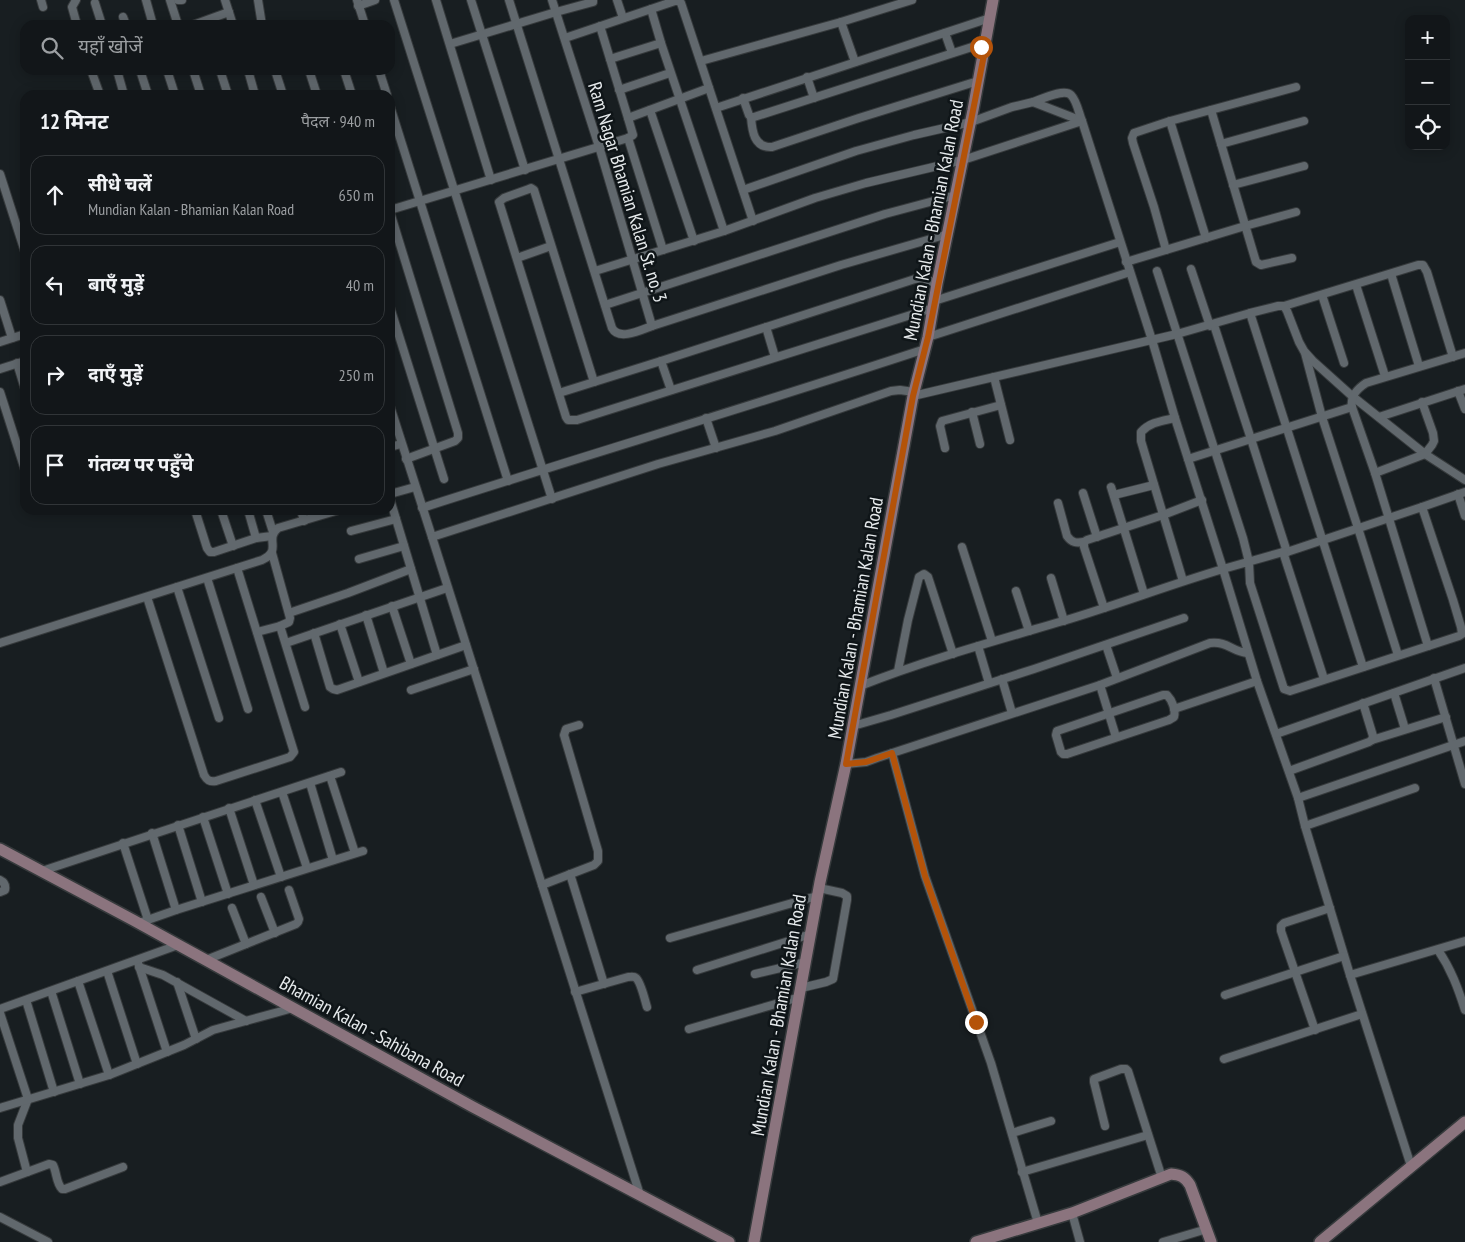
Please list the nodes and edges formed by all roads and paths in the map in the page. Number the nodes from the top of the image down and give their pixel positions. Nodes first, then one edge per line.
1 (76, 0) edge
2 (146, 0) edge
3 (170, 0) edge
4 (225, 0) edge
5 (258, 0) edge
6 (375, 0) edge
7 (394, 0) edge
8 (436, 0) edge
9 (471, 0) edge
10 (509, 0) edge
11 (552, 0) edge
12 (593, 0) edge
13 (617, 0) edge
14 (912, 0) edge
15 (993, 0) edge
16 (95, 3) dead end
17 (358, 3) edge
18 (651, 9) junction
19 (229, 12) junction
20 (556, 12) junction
21 (623, 18) junction
22 (990, 18) junction
23 (76, 20) edge
24 (100, 20) edge
25 (152, 20) edge
26 (176, 20) edge
27 (211, 20) edge
28 (231, 20) edge
29 (261, 20) edge
30 (363, 20) edge
31 (842, 22) junction
32 (517, 24) junction
33 (600, 26) junction
34 (945, 33) junction
35 (482, 34) junction
36 (565, 38) junction
37 (450, 44) junction
38 (660, 44) junction
39 (985, 50) junction
40 (952, 53) junction
41 (610, 59) junction
42 (701, 61) junction
43 (855, 62) junction
44 (670, 73) junction
45 (94, 75) edge
46 (118, 75) edge
47 (142, 75) edge
48 (169, 75) edge
49 (195, 75) edge
50 (222, 75) edge
51 (250, 75) edge
52 (277, 75) edge
53 (311, 75) edge
54 (346, 75) edge
55 (381, 75) edge
56 (807, 77) junction
57 (978, 82) junction
58 (1296, 87) dead end
59 (710, 88) junction
60 (98, 90) edge
61 (122, 90) edge
62 (146, 90) edge
63 (173, 90) edge
64 (199, 90) edge
65 (226, 90) edge
66 (254, 90) edge
67 (281, 90) edge
68 (315, 90) edge
69 (350, 90) edge
70 (385, 90) edge
71 (619, 90) junction
72 (743, 98) junction
73 (814, 98) junction
74 (680, 99) junction
75 (1033, 102) junction
76 (716, 108) junction
77 (650, 110) junction
78 (1211, 110) junction
79 (751, 117) junction
80 (628, 118) junction
81 (1170, 121) junction
82 (1304, 121) dead end
83 (395, 122) edge
84 (971, 122) junction
85 (1082, 122) junction
86 (628, 138) junction
87 (1221, 144) junction
88 (599, 147) junction
89 (560, 159) junction
90 (963, 160) junction
91 (1304, 166) dead end
92 (525, 170) junction
93 (0, 174) edge
94 (491, 180) junction
95 (1233, 185) junction
96 (455, 190) junction
97 (743, 190) junction
98 (956, 194) junction
99 (420, 200) junction
100 (395, 209) edge
101 (1296, 212) dead end
102 (753, 221) junction
103 (1245, 226) junction
104 (395, 227) edge
105 (724, 231) junction
106 (948, 234) junction
107 (20, 236) edge
108 (1206, 238) junction
109 (694, 241) junction
110 (1120, 242) junction
111 (551, 246) junction
112 (662, 250) junction
113 (1166, 250) junction
114 (517, 258) junction
115 (1292, 258) dead end
116 (632, 260) junction
117 (1126, 262) junction
118 (1191, 269) dead end
119 (595, 271) junction
120 (1157, 271) dead end
121 (1130, 272) junction
122 (1391, 274) junction
123 (937, 284) junction
124 (1356, 285) junction
125 (642, 292) junction
126 (1322, 295) junction
127 (0, 300) edge
128 (934, 304) junction
129 (605, 305) junction
130 (1284, 306) junction
131 (1250, 313) junction
132 (395, 322) edge
133 (1212, 325) junction
134 (652, 326) junction
135 (766, 327) junction
136 (1177, 334) junction
137 (20, 336) edge
138 (928, 337) junction
139 (12, 338) junction
140 (1152, 340) junction
141 (0, 342) edge
142 (925, 349) junction
143 (1304, 351) junction
144 (1465, 353) edge
145 (1453, 356) junction
146 (775, 357) junction
147 (661, 361) junction
148 (20, 362) edge
149 (1344, 363) dead end
150 (1419, 366) junction
151 (0, 369) edge
152 (1385, 376) junction
153 (994, 377) junction
154 (594, 382) junction
155 (671, 390) junction
156 (1462, 390) edge
157 (0, 392) edge
158 (559, 393) junction
159 (914, 394) junction
160 (1352, 396) junction
161 (1422, 402) junction
162 (1001, 405) junction
163 (1352, 407) junction
164 (1465, 409) edge
165 (972, 412) junction
166 (1379, 416) junction
167 (1322, 417) junction
168 (706, 418) junction
169 (1175, 418) junction
170 (395, 426) edge
171 (1287, 428) junction
172 (1252, 439) junction
173 (1010, 440) dead end
174 (401, 444) junction
175 (980, 444) dead end
176 (395, 446) edge
177 (434, 448) junction
178 (716, 448) junction
179 (945, 448) dead end
180 (1215, 450) junction
181 (20, 454) edge
182 (1425, 454) junction
183 (406, 459) junction
184 (1188, 459) junction
185 (543, 469) junction
186 (1375, 473) junction
187 (444, 479) dead end
188 (1465, 480) edge
189 (508, 481) junction
190 (1154, 486) junction
191 (415, 487) junction
192 (1111, 487) dead end
193 (395, 493) edge
194 (1082, 493) dead end
195 (1462, 493) edge
196 (1114, 495) junction
197 (552, 499) junction
198 (1202, 500) junction
199 (1058, 503) dead end
200 (1422, 507) junction
201 (422, 508) junction
202 (197, 515) edge
203 (223, 515) edge
204 (249, 515) edge
205 (267, 515) edge
206 (302, 515) edge
207 (322, 515) edge
208 (395, 515) edge
209 (1162, 515) junction
210 (1465, 516) edge
211 (1389, 518) junction
212 (396, 519) junction
213 (304, 521) junction
214 (1124, 528) junction
215 (1358, 528) junction
216 (351, 531) dead end
217 (273, 534) junction
218 (1096, 537) junction
219 (256, 538) junction
220 (432, 538) junction
221 (1323, 540) junction
222 (1084, 542) junction
223 (233, 546) junction
224 (404, 546) junction
225 (962, 547) dead end
226 (1285, 552) junction
227 (272, 553) junction
228 (359, 559) dead end
229 (1249, 562) junction
230 (237, 568) junction
231 (412, 569) junction
232 (1223, 569) junction
233 (207, 578) junction
234 (1050, 578) dead end
235 (1183, 581) junction
236 (177, 587) junction
237 (447, 588) junction
238 (1016, 591) dead end
239 (1144, 594) junction
240 (147, 597) junction
241 (419, 597) junction
242 (392, 606) junction
243 (1104, 608) junction
244 (289, 613) junction
245 (366, 615) junction
246 (1184, 618) dead end
247 (1064, 621) junction
248 (340, 624) junction
249 (280, 626) junction
250 (1029, 630) junction
251 (257, 632) junction
252 (314, 633) junction
253 (992, 641) junction
254 (0, 643) edge
255 (286, 643) junction
256 (466, 645) junction
257 (1106, 645) junction
258 (978, 646) junction
259 (1428, 646) junction
260 (1248, 653) junction
261 (953, 654) junction
262 (437, 655) junction
263 (1398, 655) junction
264 (411, 664) junction
265 (1363, 667) junction
266 (1465, 668) edge
267 (474, 669) junction
268 (898, 671) junction
269 (384, 673) junction
270 (1117, 678) junction
271 (1434, 678) junction
272 (1002, 679) junction
273 (1324, 679) junction
274 (1257, 681) junction
275 (359, 682) junction
276 (989, 683) junction
277 (1100, 685) junction
278 (860, 686) junction
279 (411, 690) dead end
280 (1394, 693) junction
281 (1363, 704) junction
282 (305, 707) dead end
283 (248, 709) dead end
284 (1174, 709) junction
285 (1012, 713) junction
286 (1108, 713) junction
287 (1446, 717) junction
288 (219, 718) dead end
289 (579, 725) dead end
290 (853, 726) junction
291 (1405, 729) junction
292 (1276, 734) junction
293 (1116, 737) junction
294 (1372, 740) junction
295 (1465, 741) edge
296 (1453, 744) junction
297 (892, 753) junction
298 (846, 764) junction
299 (1289, 771) junction
300 (341, 772) dead end
301 (330, 776) junction
302 (310, 783) junction
303 (1465, 784) edge
304 (1415, 788) dead end
305 (282, 792) junction
306 (1298, 798) junction
307 (255, 800) junction
308 (229, 808) junction
309 (203, 817) junction
310 (178, 825) junction
311 (1305, 826) junction
312 (152, 834) junction
313 (123, 843) junction
314 (0, 849) edge
315 (334, 860) junction
316 (307, 868) junction
317 (42, 870) junction
318 (570, 874) junction
319 (281, 876) junction
320 (0, 880) edge
321 (542, 884) junction
322 (254, 885) junction
323 (289, 890) dead end
324 (0, 892) edge
325 (818, 892) junction
326 (228, 894) junction
327 (261, 897) dead end
328 (202, 902) junction
329 (232, 908) dead end
330 (1330, 908) junction
331 (176, 910) junction
332 (144, 922) junction
333 (275, 933) junction
334 (811, 934) junction
335 (670, 938) dead end
336 (1465, 941) edge
337 (246, 944) junction
338 (178, 945) junction
339 (1438, 950) junction
340 (1344, 956) junction
341 (206, 960) junction
342 (806, 962) junction
343 (138, 964) junction
344 (697, 970) dead end
345 (107, 971) junction
346 (1294, 973) junction
347 (755, 974) dead end
348 (1350, 975) junction
349 (78, 981) junction
350 (177, 982) junction
351 (604, 984) junction
352 (51, 991) junction
353 (575, 992) junction
354 (801, 992) junction
355 (1225, 996) dead end
356 (26, 1000) junction
357 (647, 1007) dead end
358 (293, 1008) junction
359 (0, 1009) edge
360 (1465, 1010) edge
361 (0, 1013) edge
362 (1362, 1014) junction
363 (246, 1021) junction
364 (689, 1029) dead end
365 (1315, 1030) junction
366 (196, 1039) junction
367 (167, 1052) junction
368 (1224, 1058) dead end
369 (137, 1064) junction
370 (109, 1074) junction
371 (80, 1084) junction
372 (54, 1092) junction
373 (28, 1100) junction
374 (0, 1107) edge
375 (1051, 1121) dead end
376 (1465, 1122) edge
377 (1105, 1126) dead end
378 (1012, 1133) junction
379 (1148, 1135) junction
380 (1411, 1166) junction
381 (123, 1167) dead end
382 (27, 1172) junction
383 (1022, 1172) junction
384 (1162, 1178) junction
385 (0, 1182) edge
386 (640, 1196) junction
387 (1072, 1213) junction
388 (0, 1217) edge
389 (1038, 1223) junction
390 (1207, 1229) junction
391 (1002, 1238) edge
392 (48, 1242) edge
393 (728, 1242) edge
394 (754, 1242) edge
395 (976, 1242) edge
396 (1080, 1242) edge
397 (1163, 1242) edge
398 (1212, 1242) edge
399 (1320, 1242) edge

1 - 23 street
2 - 25 street
3 - 26 street
4 - 19 street
5 - 29 street
6 - 17 street
7 - 96 street
8 - 37 street
9 - 35 street
10 - 32 street
11 - 20 street, Ram Nagar Bhamian Kalan St. no. 3
12 - 20 street
13 - 21 street
14 - 31 street
15 - 22 street, Mundian Kalan - Bhamian Kalan Road
16 - 24 street
17 - 30 street
18 - 21 street
18 - 38 street
18 - 42 street
19 - 27 street
19 - 28 street
20 - 32 street
20 - 36 street, Ram Nagar Bhamian Kalan St. no. 3
21 - 33 street
22 - 34 street
22 - 39 street, Mundian Kalan - Bhamian Kalan Road
31 - 42 street
31 - 43 street
32 - 35 street
32 - 89 street
33 - 36 street
33 - 41 street
34 - 40 street
34 - 43 street
35 - 37 street
35 - 92 street
36 - 88 street, Ram Nagar Bhamian Kalan St. no. 3
37 - 94 street
38 - 41 street
38 - 44 street
39 - 40 street
39 - 57 street, Mundian Kalan - Bhamian Kalan Road
40 - 73 street
41 - 71 street
42 - 59 street
43 - 56 street
44 - 71 street
44 - 74 street
45 - 60 street
46 - 61 street
47 - 62 street
48 - 63 street
49 - 64 street
50 - 65 street
51 - 66 street
52 - 67 street
53 - 68 street
54 - 69 street
55 - 70 street
56 - 72 street
56 - 73 street
57 - 79 street
57 - 84 street, Mundian Kalan - Bhamian Kalan Road
58 - 78 street
59 - 74 street
59 - 76 street
71 - 80 street
72 - 76 street
72 - 79 street
73 - 79 street
74 - 77 street
74 - 105 street
75 - 84 street
75 - 85 street
75 - 85 street
76 - 97 street
77 - 80 street
77 - 109 street
78 - 81 street
78 - 87 street
80 - 86 street
81 - 108 street
81 - 113 street
82 - 87 street
83 - 99 street
84 - 90 street, Mundian Kalan - Bhamian Kalan Road
84 - 97 street
85 - 90 street
85 - 110 street
86 - 88 street
86 - 112 street
87 - 95 street
88 - 89 street
88 - 116 street, Ram Nagar Bhamian Kalan St. no. 3
89 - 92 street
89 - 119 street
90 - 98 street, Mundian Kalan - Bhamian Kalan Road
90 - 102 street
91 - 95 street
92 - 94 street
93 - 107 street
94 - 96 street
95 - 103 street
96 - 99 street
96 - 185 street
97 - 102 street
98 - 106 street, Mundian Kalan - Bhamian Kalan Road
98 - 125 street
99 - 100 street
99 - 189 street
101 - 103 street
102 - 105 street
103 - 108 street
103 - 115 street
104 - 177 street
105 - 109 street
106 - 123 street, Mundian Kalan - Bhamian Kalan Road
106 - 134 street, Ram Nagar Bhamian Kalan St. no. 3
108 - 113 street
109 - 112 street
110 - 117 street
110 - 128 street
111 - 114 street
111 - 114 street
111 - 154 street
112 - 116 street
113 - 117 street
114 - 158 street
116 - 119 street
116 - 125 street, Ram Nagar Bhamian Kalan St. no. 3
117 - 121 street
118 - 133 street
119 - 129 street
120 - 136 street
121 - 138 street
121 - 140 street
122 - 124 street
122 - 145 street
122 - 150 street
123 - 128 street, Mundian Kalan - Bhamian Kalan Road
123 - 135 street
124 - 126 street
124 - 152 street
125 - 129 street
125 - 134 street, Ram Nagar Bhamian Kalan St. no. 3
126 - 130 street
126 - 149 street
127 - 139 street
128 - 138 street, Mundian Kalan - Bhamian Kalan Road
128 - 146 street
129 - 134 street
130 - 131 street
130 - 143 street
131 - 133 street
131 - 171 street
132 - 177 street
133 - 136 street
133 - 172 street
135 - 146 street
135 - 147 street
136 - 140 street
136 - 180 street
137 - 139 street
138 - 142 street, Mundian Kalan - Bhamian Kalan Road
139 - 141 street
140 - 153 street
140 - 169 street
142 - 159 street, Mundian Kalan - Bhamian Kalan Road
142 - 168 street
143 - 160 street
143 - 167 street
144 - 145 street
145 - 150 street
146 - 155 street
147 - 154 street
147 - 155 street
148 - 151 street
150 - 152 street
152 - 160 street
153 - 159 street
153 - 162 street
154 - 158 street
155 - 158 street
156 - 161 street
156 - 164 street
157 - 181 street
159 - 178 street
159 - 278 street, Mundian Kalan - Bhamian Kalan Road
160 - 163 street
160 - 166 street
161 - 166 street
161 - 182 street
162 - 165 street
162 - 173 street
163 - 167 street
163 - 186 street
165 - 175 street
165 - 179 street
166 - 182 street
167 - 171 street
167 - 215 street
168 - 178 street
168 - 185 street
169 - 184 street
169 - 190 street
170 - 174 street
171 - 172 street
171 - 221 street
172 - 180 street
172 - 226 street
174 - 176 street
174 - 183 street
177 - 183 street
177 - 187 street
178 - 197 street
180 - 184 street
180 - 229 street
182 - 186 street
182 - 188 street
183 - 191 street
184 - 198 street
185 - 189 street
185 - 197 street
186 - 211 street
189 - 201 street
190 - 196 street
190 - 209 street
191 - 193 street
191 - 201 street
192 - 196 street
194 - 218 street
195 - 200 street
195 - 210 street
196 - 214 street
197 - 220 street
198 - 209 street
198 - 232 street
199 - 222 street
200 - 211 street
200 - 259 street
201 - 220 street
202 - 223 street
203 - 223 street
204 - 219 street
205 - 217 street
206 - 213 street
207 - 213 street
208 - 212 street
209 - 214 street
209 - 235 street
211 - 215 street
211 - 259 street
212 - 216 street
212 - 224 street
213 - 217 street
214 - 218 street
214 - 239 street
215 - 221 street
215 - 263 street
217 - 219 street
217 - 227 street
218 - 222 street
219 - 223 street
220 - 237 street
221 - 226 street
221 - 265 street
222 - 243 street
224 - 228 street
224 - 231 street
225 - 253 street
226 - 229 street
226 - 273 street
227 - 230 street
227 - 244 street
229 - 232 street
229 - 273 street
230 - 233 street
230 - 251 street
231 - 241 street
231 - 244 street
232 - 235 street
232 - 260 street
233 - 236 street
233 - 283 street
234 - 247 street
235 - 239 street
236 - 240 street
236 - 288 street
237 - 241 street
237 - 256 street
238 - 250 street
239 - 243 street
240 - 251 street
240 - 254 street
241 - 242 street
241 - 262 street
242 - 245 street
242 - 264 street
243 - 247 street
244 - 249 street
245 - 248 street
245 - 269 street
246 - 257 street
247 - 250 street
248 - 252 street
248 - 275 street
249 - 251 street
249 - 255 street
250 - 253 street
252 - 255 street
252 - 275 street
253 - 258 street
255 - 282 street
256 - 262 street
256 - 267 street
257 - 270 street
257 - 272 street
258 - 261 street
258 - 276 street
259 - 263 street
260 - 270 street
260 - 274 street
261 - 268 street
261 - 268 street
262 - 264 street
263 - 265 street
264 - 269 street
265 - 273 street
266 - 271 street
267 - 279 street
267 - 321 street
268 - 278 street
269 - 275 street
270 - 277 street
271 - 280 street
271 - 287 street
272 - 276 street
272 - 285 street
274 - 284 street
274 - 292 street
276 - 290 street
277 - 285 street
277 - 286 street
278 - 290 street, Mundian Kalan - Bhamian Kalan Road
280 - 281 street
280 - 291 street
281 - 292 street
281 - 294 street
284 - 286 street
284 - 293 street
285 - 297 street
286 - 293 street
286 - 293 street
287 - 291 street
287 - 296 street
289 - 318 street
290 - 298 street, Mundian Kalan - Bhamian Kalan Road
291 - 294 street
292 - 299 street
294 - 299 street
295 - 296 street
296 - 303 street
296 - 306 street
297 - 298 street
297 - 378 street
298 - 325 street, Mundian Kalan - Bhamian Kalan Road
299 - 306 street
300 - 301 street
301 - 302 street
301 - 315 street
302 - 305 street
302 - 315 street
304 - 311 street
305 - 307 street
305 - 316 street
306 - 311 street
307 - 308 street
307 - 319 street
308 - 309 street
308 - 322 street
309 - 310 street
309 - 326 street
310 - 312 street
310 - 328 street
311 - 330 street
312 - 313 street
312 - 331 street
313 - 317 street
313 - 332 street
314 - 317 street, Bhamian Kalan - Sahibana Road
315 - 316 street
316 - 319 street
317 - 332 street, Bhamian Kalan - Sahibana Road
318 - 321 street
318 - 351 street
319 - 322 street
320 - 324 street
321 - 353 street
322 - 326 street
323 - 333 street
325 - 334 street, Mundian Kalan - Bhamian Kalan Road
325 - 335 street
325 - 354 street
326 - 328 street
327 - 333 street
328 - 331 street
329 - 337 street
330 - 340 street
330 - 346 street
331 - 332 street
332 - 338 street, Bhamian Kalan - Sahibana Road
333 - 337 street
334 - 342 street, Mundian Kalan - Bhamian Kalan Road
334 - 344 street
336 - 339 street
337 - 341 street
338 - 341 street, Bhamian Kalan - Sahibana Road
338 - 343 street
339 - 348 street
339 - 360 street
340 - 346 street
340 - 348 street
341 - 358 street, Bhamian Kalan - Sahibana Road
342 - 347 street
342 - 354 street, Mundian Kalan - Bhamian Kalan Road
343 - 345 street
343 - 350 street
343 - 367 street
345 - 349 street
345 - 369 street
346 - 355 street
346 - 365 street
348 - 362 street
349 - 352 street
349 - 370 street
350 - 363 street
350 - 366 street
351 - 353 street
351 - 357 street
352 - 356 street
352 - 371 street
353 - 386 street
354 - 364 street
354 - 394 street, Mundian Kalan - Bhamian Kalan Road
356 - 359 street
356 - 372 street
358 - 363 street
358 - 386 street, Bhamian Kalan - Sahibana Road
361 - 373 street
362 - 365 street
362 - 380 street
363 - 366 street
365 - 368 street
366 - 367 street
367 - 369 street
369 - 370 street
370 - 371 street
371 - 372 street
372 - 373 street
373 - 374 street
373 - 382 street
375 - 378 street
376 - 380 street
377 - 379 street
378 - 383 street
379 - 383 street
379 - 384 street
380 - 399 street
381 - 382 street
382 - 385 street
383 - 389 street
384 - 387 street
384 - 390 street
386 - 393 street, Bhamian Kalan - Sahibana Road
387 - 389 street
387 - 396 street
388 - 392 street
389 - 391 street
390 - 397 street
390 - 398 street
391 - 395 street

